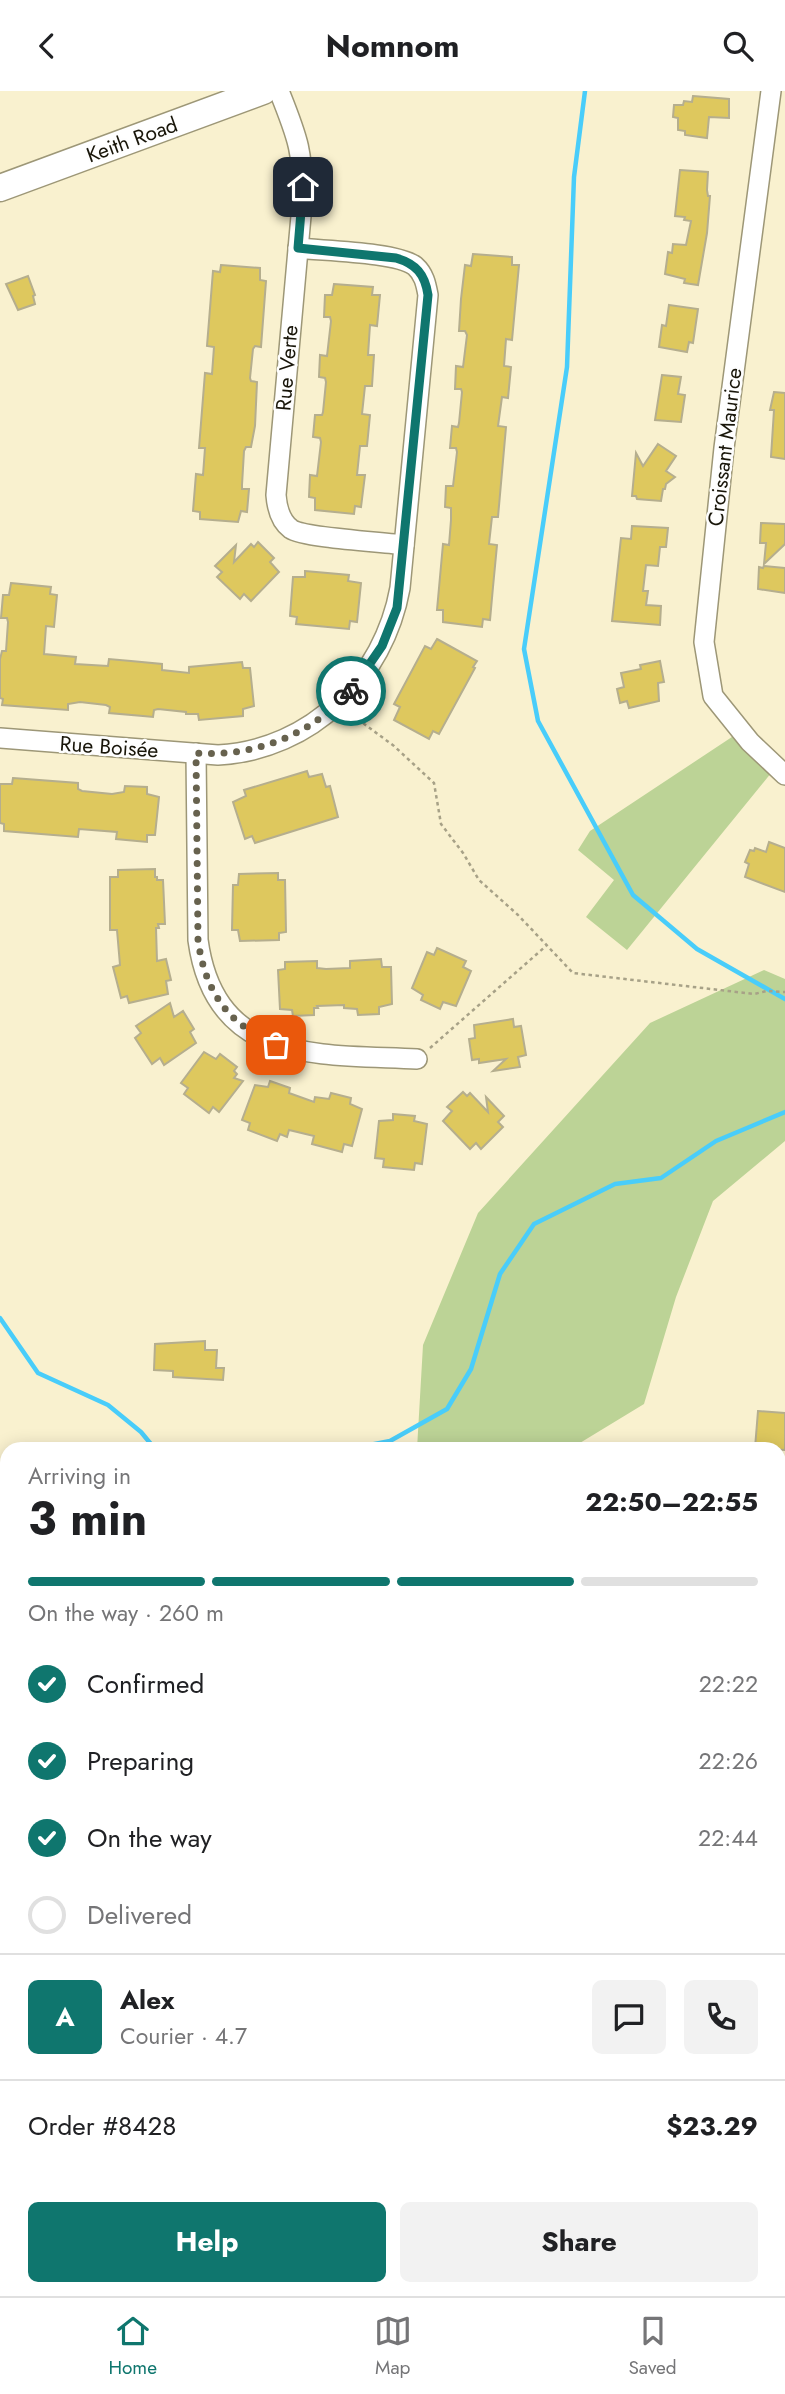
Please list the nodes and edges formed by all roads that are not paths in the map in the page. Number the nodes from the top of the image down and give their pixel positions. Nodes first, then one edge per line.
1 (264, 91) edge
2 (279, 91) edge
3 (771, 91) edge
4 (0, 188) edge
5 (298, 248) junction
6 (404, 545) junction
7 (0, 738) edge
8 (196, 753) junction
9 (785, 775) edge
10 (417, 1059) road end

1 - 4 street, Keith Road
2 - 5 street, Rue Verte
3 - 9 street, Croissant Maurice
5 - 6 street, Rue Verte
5 - 6 street, Rue Boisée
6 - 8 street, Rue Boisée
7 - 8 street, Rue Boisée
8 - 10 street

